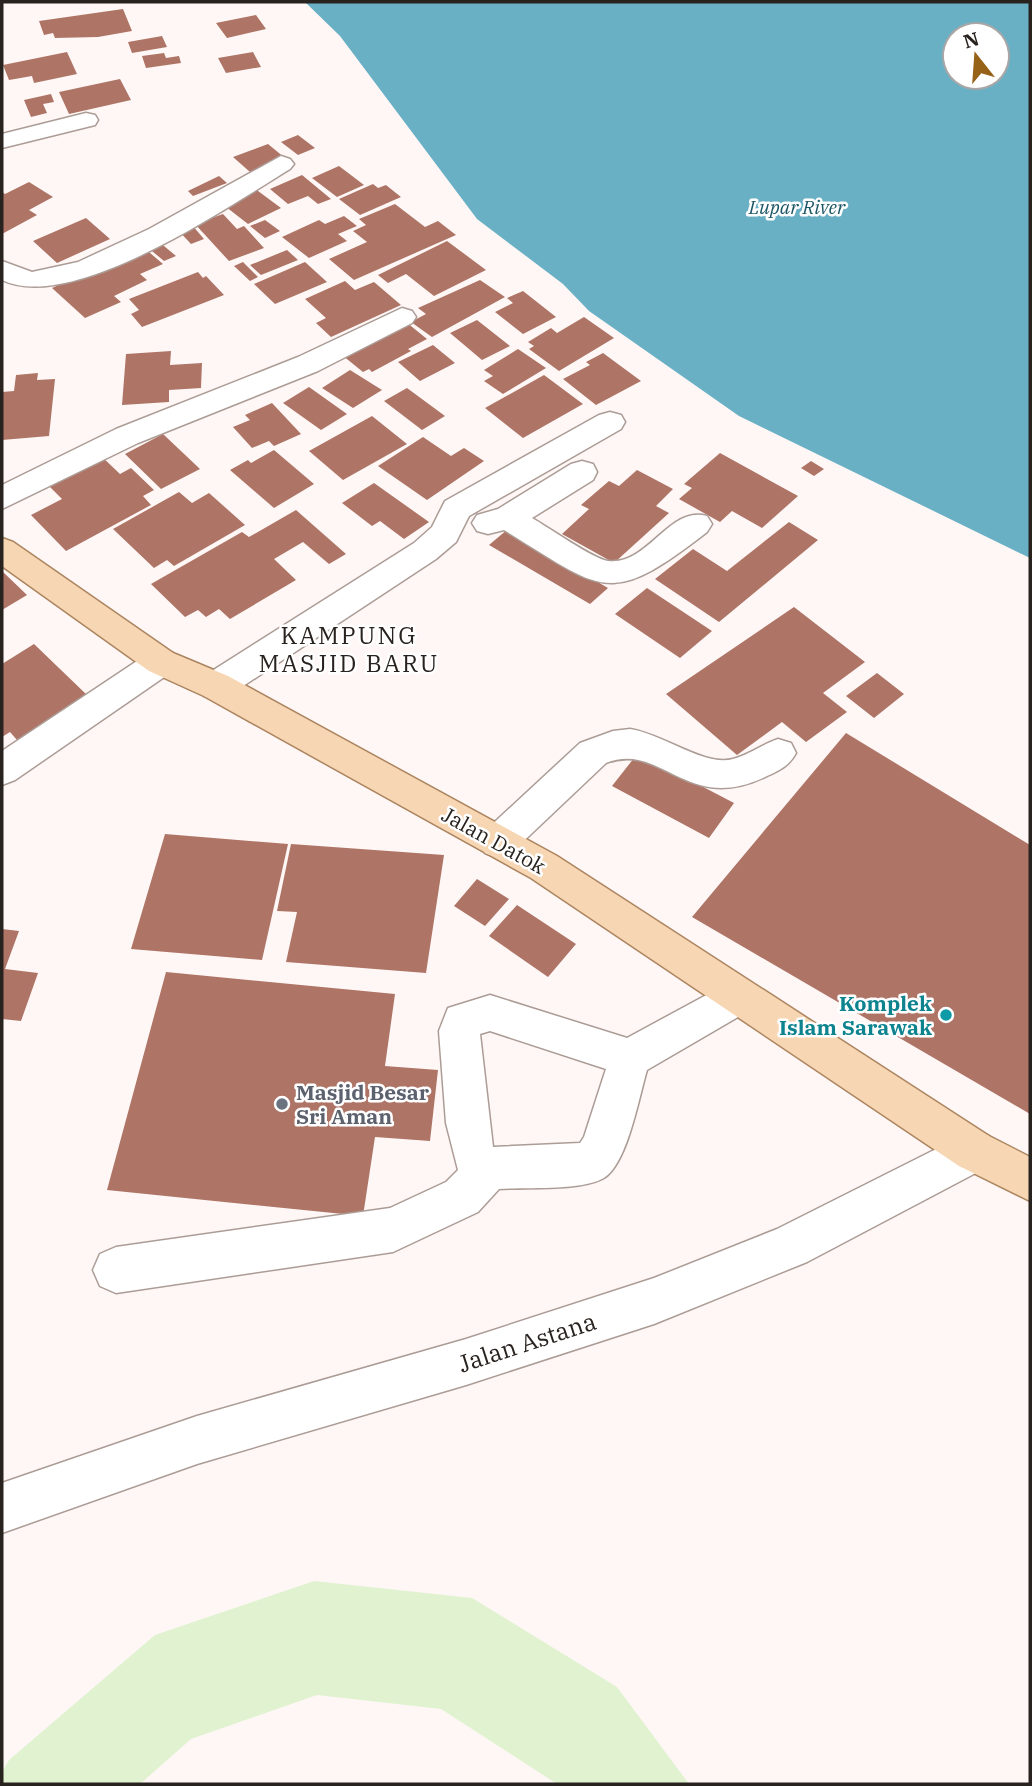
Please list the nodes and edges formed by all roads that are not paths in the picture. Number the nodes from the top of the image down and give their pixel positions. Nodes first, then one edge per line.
1 (86, 120) dead end
2 (2, 141) edge
3 (281, 164) dead end
4 (2, 269) edge
5 (402, 317) dead end
6 (610, 422) dead end
7 (582, 472) dead end
8 (2, 498) edge
9 (508, 518) junction
10 (696, 524) dead end
11 (445, 534) junction
12 (2, 550) edge
13 (161, 662) junction
14 (216, 686) junction
15 (778, 753) dead end
16 (2, 770) edge
17 (498, 842) junction
18 (736, 996) junction
19 (630, 1058) junction
20 (974, 1151) junction
21 (489, 1168) junction
22 (1030, 1180) edge
23 (116, 1270) dead end
24 (2, 1508) edge

1 - 2 street
3 - 4 street
5 - 8 street
6 - 11 street
7 - 9 street
9 - 10 street
9 - 11 street
11 - 14 street
12 - 13 main road, Jalan Datok
13 - 14 main road, Jalan Datok
13 - 16 street
14 - 17 main road, Jalan Datok
15 - 17 street
17 - 18 main road, Jalan Datok
18 - 19 street
18 - 20 main road, Jalan Datok
19 - 21 street
19 - 21 street
20 - 22 main road
20 - 24 street, Jalan Astana
21 - 23 street

